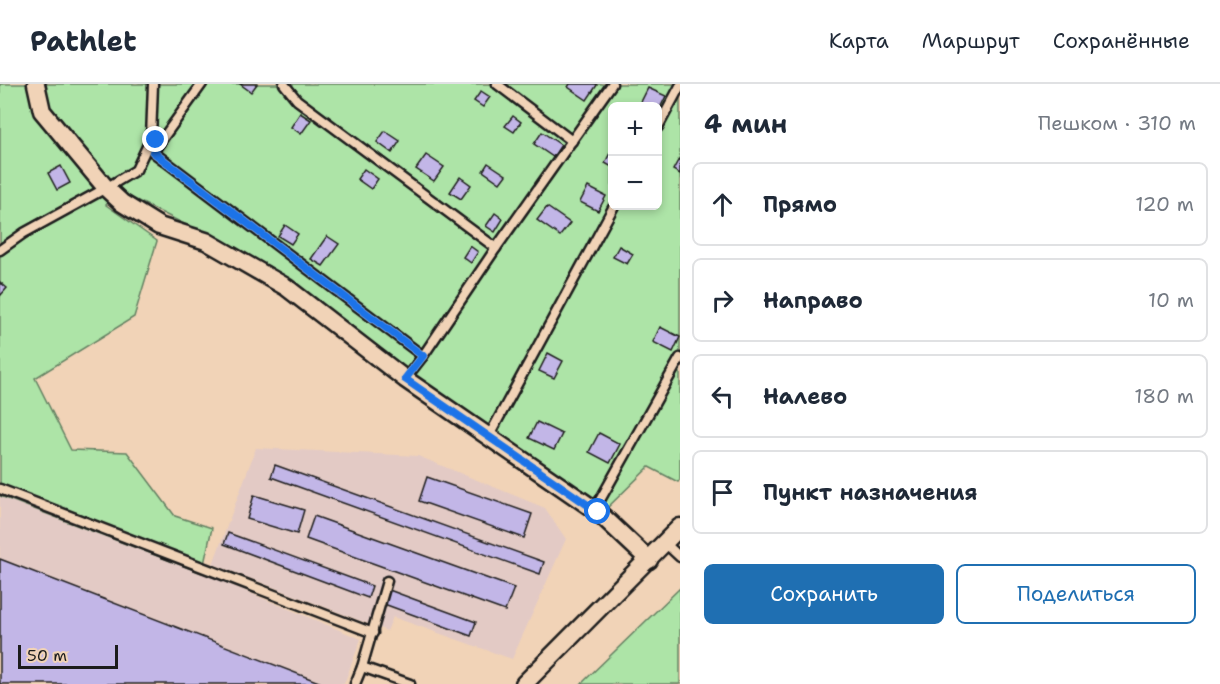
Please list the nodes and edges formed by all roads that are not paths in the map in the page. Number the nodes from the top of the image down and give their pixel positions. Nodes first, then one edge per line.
1 (36, 84) edge
2 (153, 84) edge
3 (202, 84) edge
4 (284, 84) edge
5 (497, 84) edge
6 (612, 84) edge
7 (680, 86) edge
8 (662, 117) edge
9 (151, 138) junction
10 (572, 141) junction
11 (160, 143) junction
12 (106, 188) junction
13 (612, 210) edge
14 (496, 248) junction
15 (0, 250) edge
16 (423, 356) junction
17 (680, 358) edge
18 (405, 379) junction
19 (489, 436) junction
20 (0, 489) edge
21 (595, 510) junction
22 (680, 528) edge
23 (665, 543) junction
24 (680, 557) edge
25 (649, 560) junction
26 (387, 581) dead end
27 (373, 633) junction
28 (362, 667) junction
29 (355, 684) edge
30 (410, 684) edge
31 (524, 684) edge

1 - 12 street
2 - 9 lane
3 - 11 lane
4 - 14 lane
5 - 10 lane
6 - 10 lane
7 - 8 lane
9 - 11 lane
9 - 12 lane
10 - 14 lane
11 - 16 lane
12 - 15 lane
12 - 18 street
13 - 19 lane
14 - 16 lane
16 - 18 lane
17 - 21 lane
18 - 19 street
19 - 21 street
20 - 27 lane
21 - 25 street
22 - 23 street
23 - 24 lane
23 - 25 street
25 - 31 street
26 - 27 lane
27 - 28 lane
28 - 29 lane
28 - 30 lane

